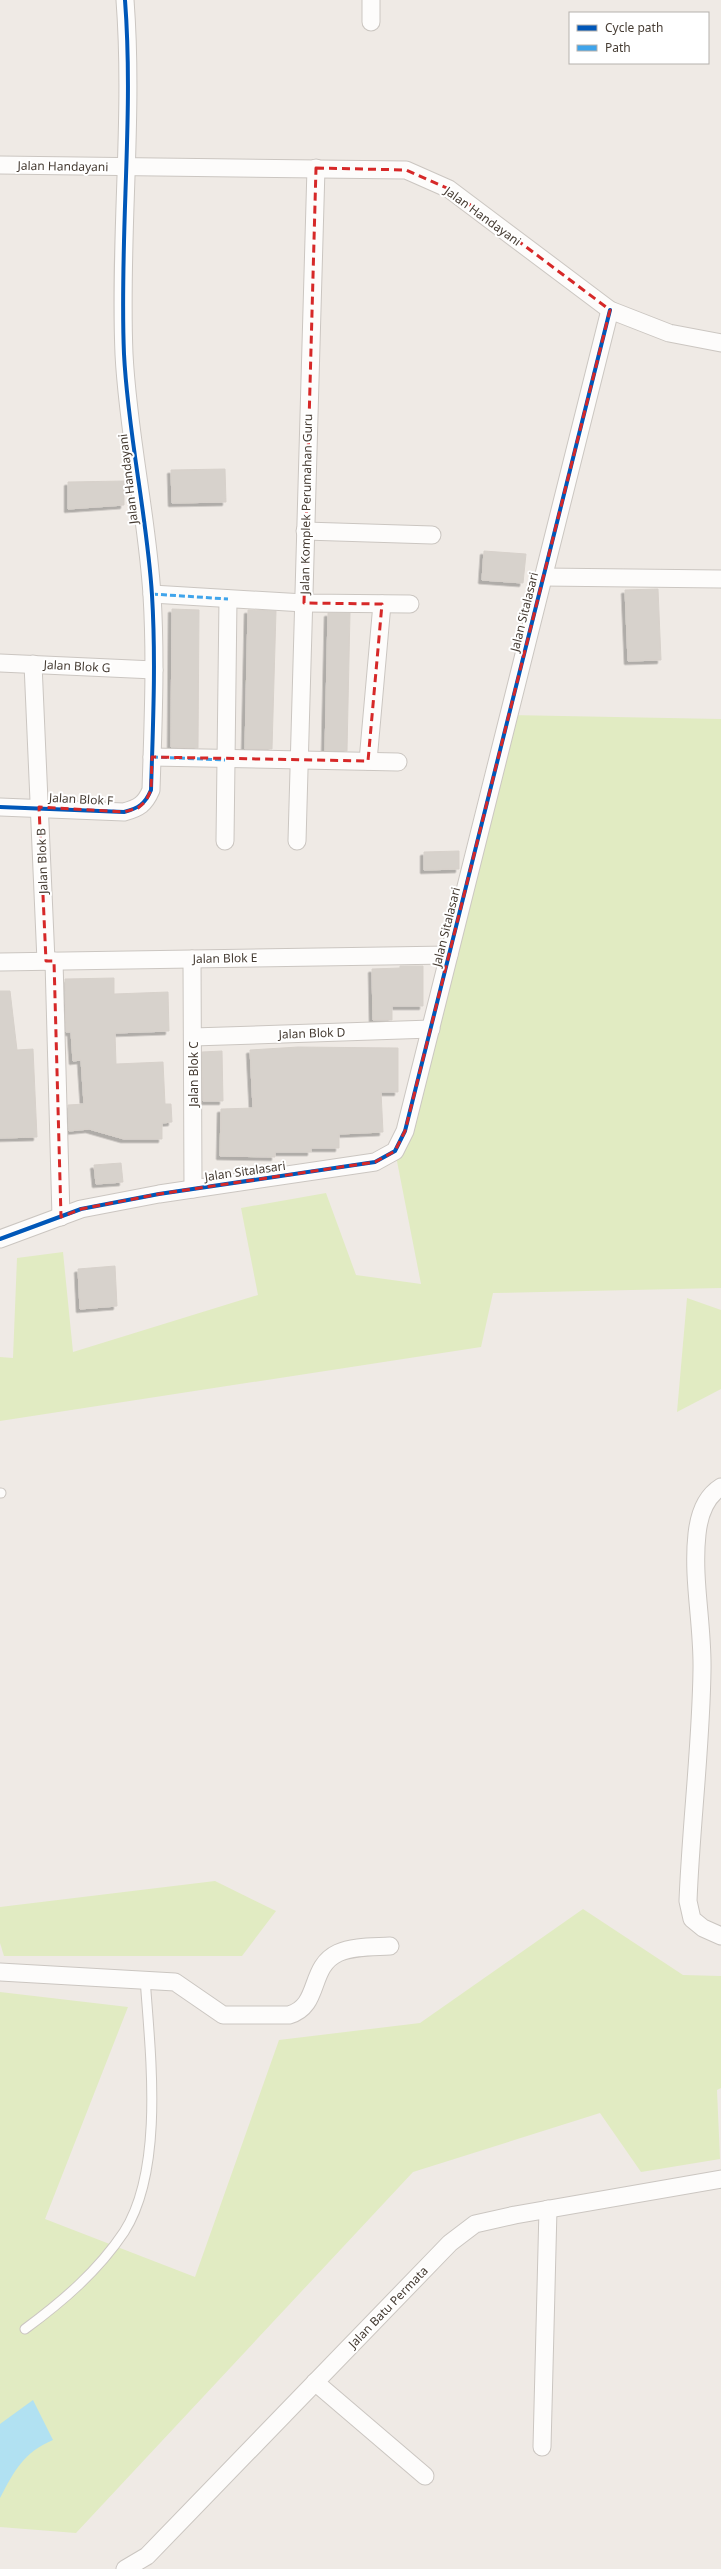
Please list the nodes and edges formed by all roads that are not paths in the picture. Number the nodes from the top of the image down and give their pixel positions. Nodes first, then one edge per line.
1 (125, 0) edge
2 (371, 0) edge
3 (371, 22) dead end
4 (0, 165) edge
5 (126, 166) junction
6 (316, 168) junction
7 (610, 310) junction
8 (721, 343) edge
9 (305, 531) junction
10 (432, 535) dead end
11 (543, 577) junction
12 (721, 578) edge
13 (152, 594) junction
14 (228, 599) junction
15 (304, 603) junction
16 (382, 604) junction
17 (410, 604) dead end
18 (0, 663) edge
19 (34, 664) junction
20 (154, 670) junction
21 (152, 757) junction
22 (224, 760) junction
23 (298, 760) junction
24 (368, 761) junction
25 (398, 762) dead end
26 (151, 790) joint
27 (0, 807) edge
28 (39, 807) junction
29 (225, 841) dead end
30 (297, 841) dead end
31 (449, 955) junction
32 (192, 959) junction
33 (50, 961) junction
34 (0, 962) edge
35 (431, 1029) junction
36 (193, 1037) junction
37 (194, 1189) junction
38 (61, 1217) junction
39 (0, 1239) edge
40 (721, 1487) edge
41 (721, 1936) edge
42 (390, 1946) dead end
43 (0, 1972) edge
44 (145, 1978) junction
45 (721, 2179) edge
46 (548, 2209) junction
47 (25, 2329) dead end
48 (315, 2382) junction
49 (542, 2447) dead end
50 (425, 2476) dead end
51 (126, 2569) edge

1 - 5 street
2 - 3 street
4 - 5 street, Jalan Handayani
5 - 6 street, Jalan Handayani
5 - 13 street, Jalan Handayani
6 - 7 street, Jalan Handayani
6 - 9 street, Jalan Komplek Perumahan Guru
7 - 8 street, Jalan Handayani
7 - 11 street, Jalan Sitalasari
9 - 10 street
9 - 15 street, Jalan Komplek Perumahan Guru
11 - 12 street
11 - 31 street, Jalan Sitalasari
13 - 14 street
13 - 20 street, Jalan Handayani
14 - 15 street
14 - 22 street
15 - 16 street
15 - 23 street, Jalan Komplek Perumahan Guru
16 - 17 street
16 - 24 street
18 - 19 street, Jalan Blok G
19 - 20 street, Jalan Blok G
19 - 28 street, Jalan Blok B
20 - 21 street, Jalan Handayani
21 - 22 street
21 - 26 street, Jalan Handayani
22 - 23 street
22 - 29 street
23 - 24 street
23 - 30 street, Jalan Komplek Perumahan Guru
24 - 25 street
26 - 28 street, Jalan Blok F
27 - 28 street, Jalan Blok F
28 - 33 street, Jalan Blok B
31 - 32 street, Jalan Blok E
31 - 35 street, Jalan Sitalasari
32 - 33 street, Jalan Blok E
32 - 36 street, Jalan Blok C
33 - 34 street, Jalan Blok E
33 - 38 street, Jalan Blok B
35 - 36 street, Jalan Blok D
35 - 37 street, Jalan Sitalasari
36 - 37 street, Jalan Blok C
37 - 38 street, Jalan Sitalasari
38 - 39 street, Jalan Sitalasari
40 - 41 street
42 - 44 street
43 - 44 street
44 - 47 lane
45 - 46 street, Jalan Batu Permata
46 - 48 street, Jalan Batu Permata
46 - 49 street
48 - 50 street
48 - 51 street, Jalan Batu Permata

